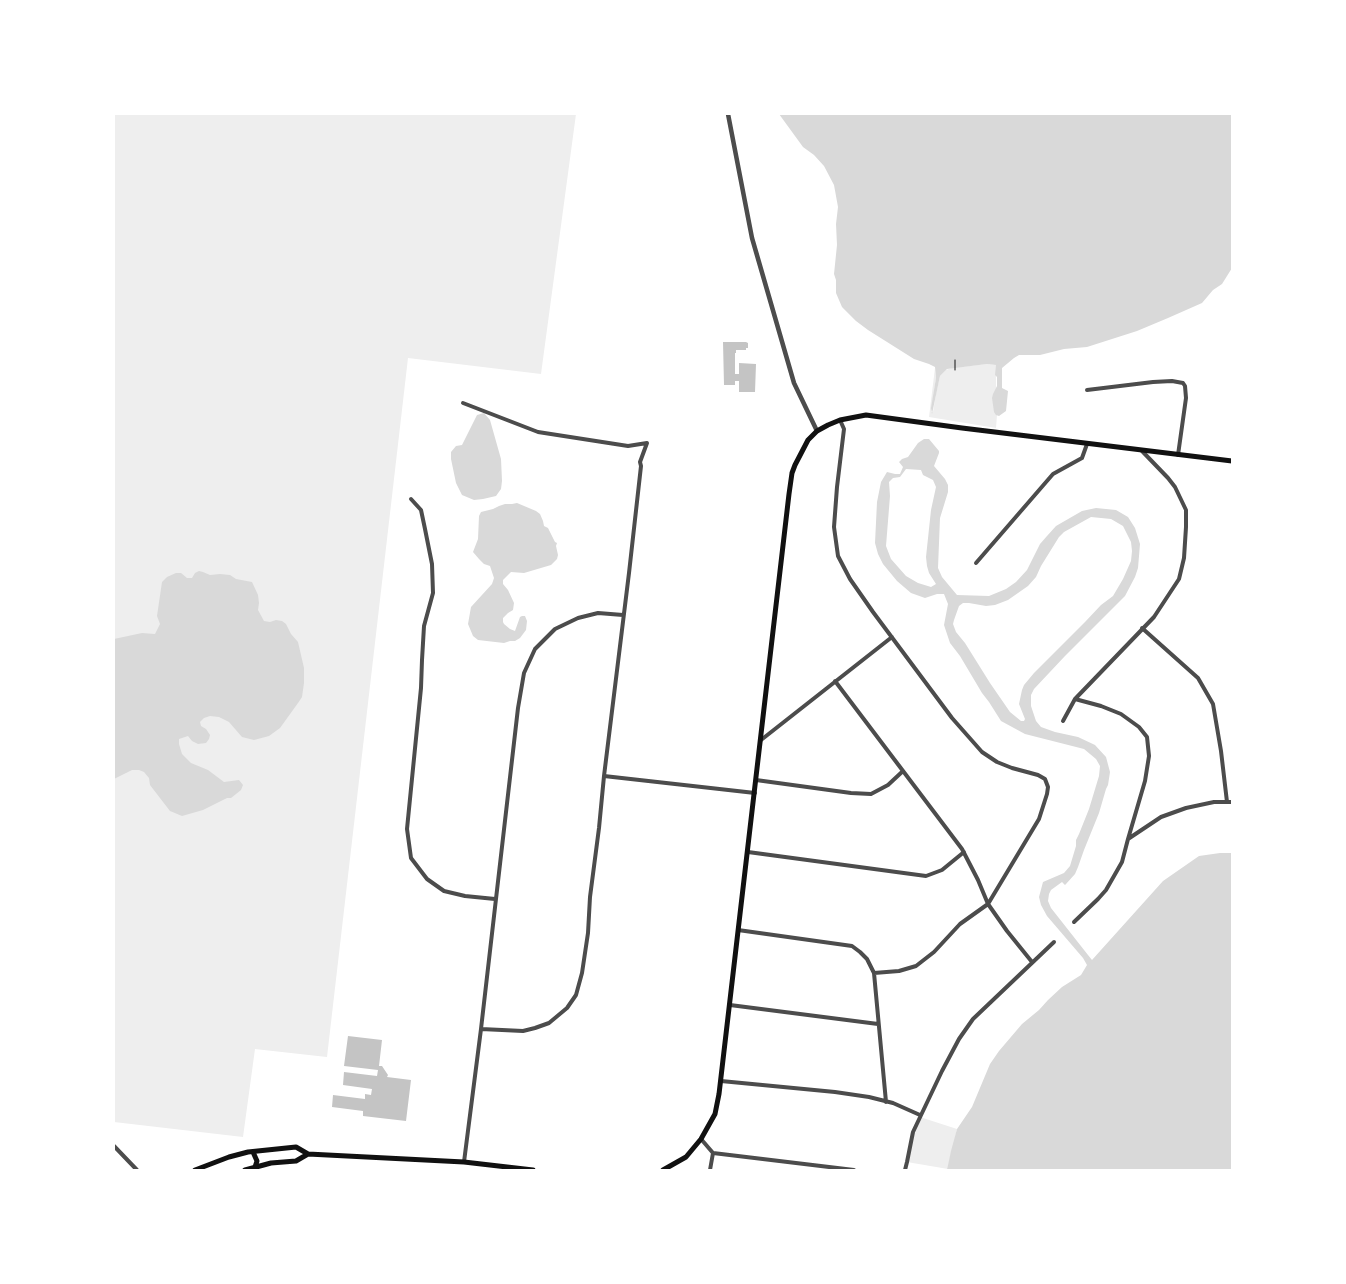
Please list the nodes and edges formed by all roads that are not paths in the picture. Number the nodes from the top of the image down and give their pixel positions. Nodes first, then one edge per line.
1 (728, 114) edge
2 (1087, 390) dead end
3 (463, 403) dead end
4 (840, 420) junction
5 (817, 431) junction
6 (1087, 444) junction
7 (1142, 451) junction
8 (1178, 455) junction
9 (1232, 461) edge
10 (411, 499) dead end
11 (976, 563) dead end
12 (623, 615) junction
13 (1142, 628) junction
14 (892, 637) junction
15 (835, 681) junction
16 (1075, 699) junction
17 (1063, 721) dead end
18 (761, 740) junction
19 (902, 771) junction
20 (604, 776) junction
21 (756, 780) junction
22 (755, 793) junction
23 (1227, 802) junction
24 (1232, 802) edge
25 (1128, 839) junction
26 (748, 852) junction
27 (964, 852) junction
28 (495, 900) junction
29 (988, 904) junction
30 (1074, 922) dead end
31 (738, 930) junction
32 (1054, 942) dead end
33 (1032, 962) junction
34 (874, 973) junction
35 (730, 1005) junction
36 (878, 1024) junction
37 (481, 1029) junction
38 (721, 1081) junction
39 (886, 1102) junction
40 (920, 1115) junction
41 (701, 1140) junction
42 (114, 1146) edge
43 (253, 1152) junction
44 (713, 1153) junction
45 (308, 1154) junction
46 (464, 1162) junction
47 (255, 1167) junction
48 (137, 1170) edge
49 (195, 1170) edge
50 (245, 1170) edge
51 (533, 1170) edge
52 (663, 1170) edge
53 (710, 1170) edge
54 (854, 1170) edge
55 (905, 1170) edge

1 - 5 street
2 - 8 street
3 - 12 street
4 - 5 main road
4 - 6 main road
4 - 14 street
5 - 18 main road
6 - 7 main road
6 - 11 street
7 - 8 main road
7 - 13 street
8 - 9 main road
10 - 28 street
12 - 20 street
12 - 28 street
13 - 16 street
13 - 23 street
14 - 15 street
14 - 29 street
15 - 18 street
15 - 19 street
16 - 17 street
16 - 25 street
18 - 21 main road
19 - 21 street
19 - 27 street
20 - 22 street
20 - 37 street
21 - 22 main road
22 - 26 main road
23 - 24 street
23 - 25 street
25 - 30 street
26 - 27 street
26 - 31 main road
27 - 29 street
28 - 37 street
29 - 33 street
29 - 34 street
31 - 34 street
31 - 35 main road
32 - 33 street
33 - 40 street
34 - 36 street
35 - 36 street
35 - 38 main road
36 - 39 street
37 - 46 street
38 - 39 street
38 - 41 main road
39 - 40 street
40 - 55 street
41 - 44 street
41 - 52 main road
42 - 48 street
43 - 45 main road
43 - 47 main road
43 - 49 main road
44 - 53 street
44 - 54 street
45 - 46 main road
45 - 47 main road
46 - 51 main road
47 - 50 main road

